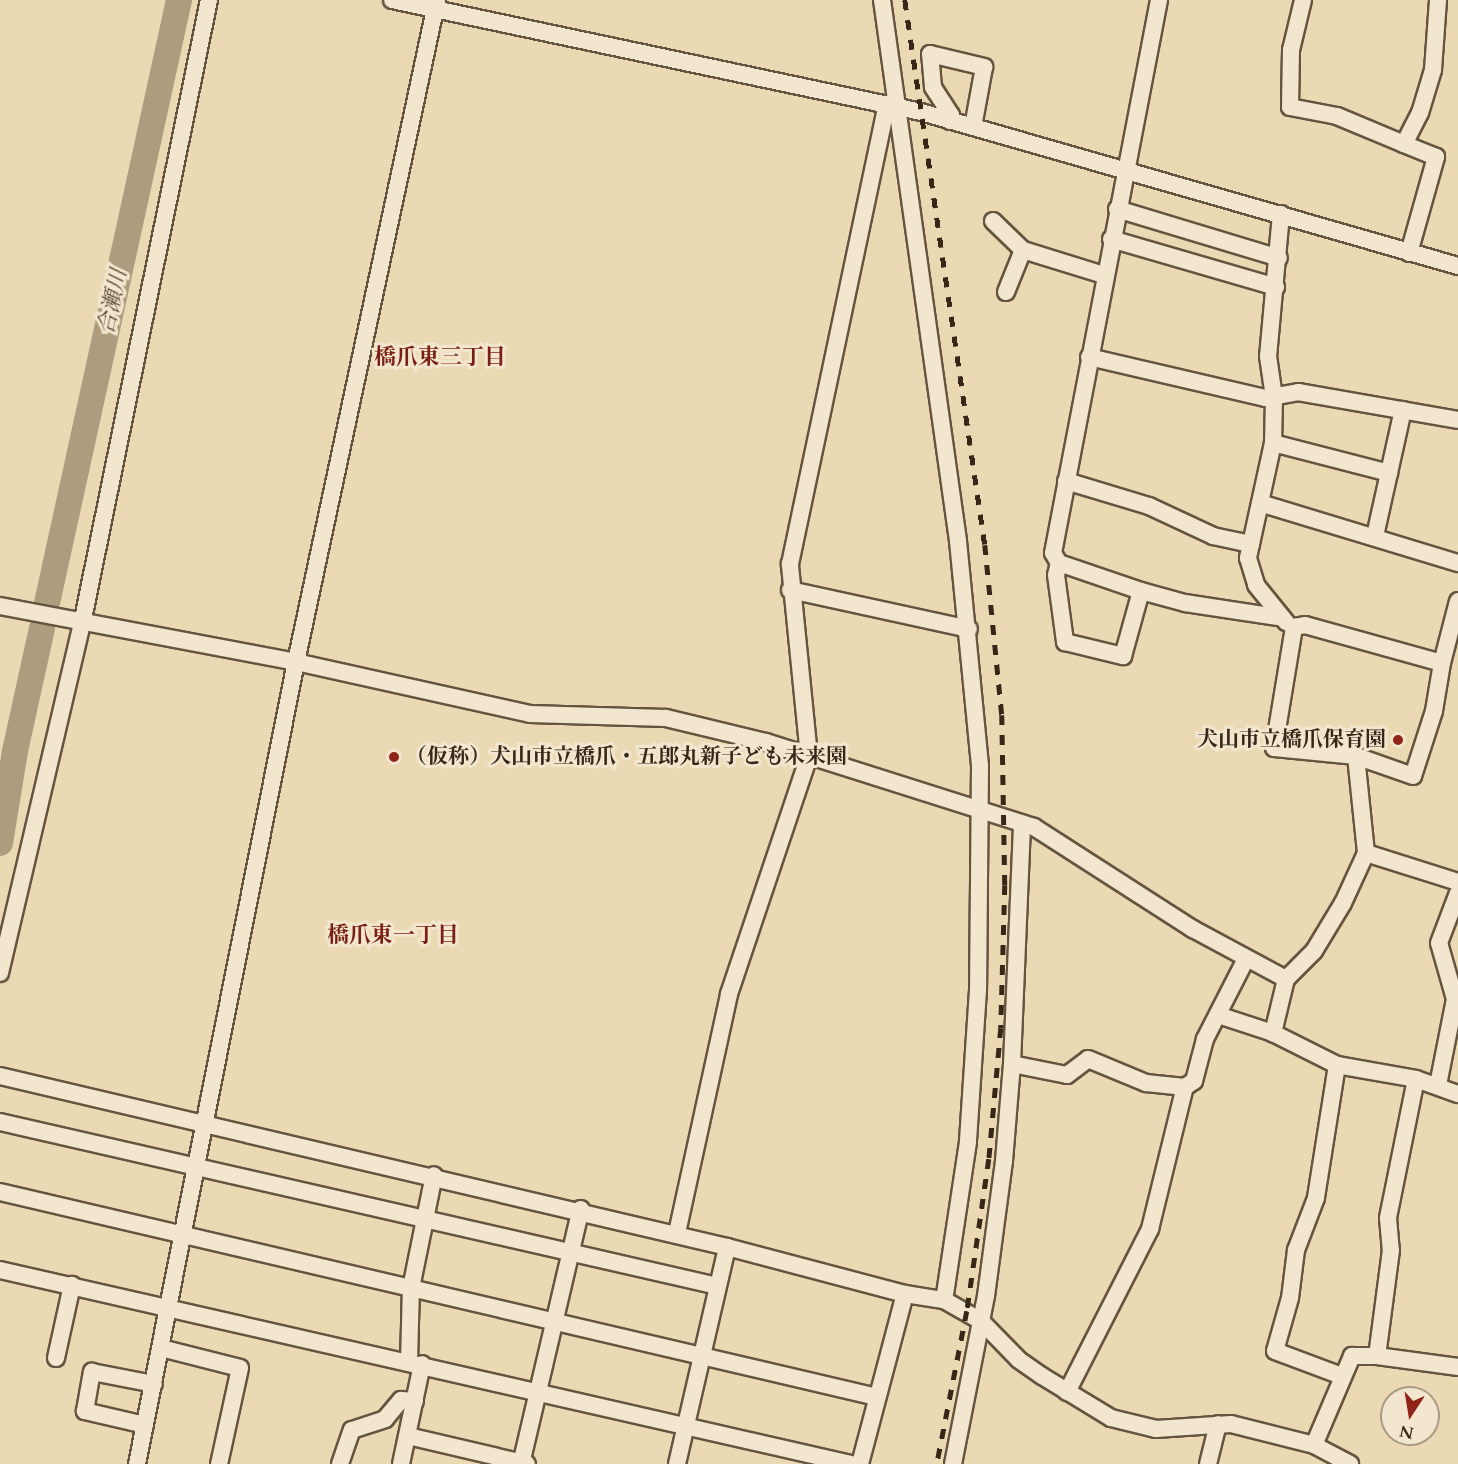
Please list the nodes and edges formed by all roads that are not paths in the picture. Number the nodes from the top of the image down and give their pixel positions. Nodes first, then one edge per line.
1 (209, 0) edge
2 (392, 0) edge
3 (882, 0) edge
4 (1159, 0) edge
5 (1303, 0) edge
6 (1438, 0) edge
7 (436, 4) edge
8 (891, 105) junction
9 (950, 121) junction
10 (973, 127) junction
11 (1404, 144) junction
12 (1124, 168) junction
13 (1117, 209) junction
14 (1281, 214) junction
15 (993, 221) dead end
16 (1111, 239) junction
17 (1023, 250) junction
18 (1409, 253) junction
19 (1280, 258) junction
20 (1458, 266) edge
21 (1104, 275) junction
22 (1276, 287) junction
23 (1006, 292) dead end
24 (1089, 357) junction
25 (1274, 397) junction
26 (1403, 410) junction
27 (1458, 420) edge
28 (1274, 442) junction
29 (1389, 473) junction
30 (1066, 481) junction
31 (1260, 502) junction
32 (1375, 536) junction
33 (1251, 544) junction
34 (1059, 563) junction
35 (1458, 563) edge
36 (790, 590) junction
37 (1141, 591) junction
38 (1458, 601) edge
39 (0, 606) edge
40 (1278, 617) junction
41 (82, 624) junction
42 (1294, 627) junction
43 (969, 629) junction
44 (296, 662) junction
45 (1442, 663) junction
46 (809, 756) junction
47 (1356, 756) junction
48 (981, 808) junction
49 (1022, 823) junction
50 (1366, 853) junction
51 (1458, 882) edge
52 (1458, 893) edge
53 (1246, 959) junction
54 (0, 974) edge
55 (1286, 979) junction
56 (1218, 1015) junction
57 (1273, 1033) junction
58 (1012, 1064) junction
59 (1337, 1065) junction
60 (0, 1076) edge
61 (1416, 1079) junction
62 (1438, 1085) junction
63 (1185, 1087) junction
64 (1458, 1094) edge
65 (0, 1122) edge
66 (206, 1122) junction
67 (197, 1167) junction
68 (434, 1175) junction
69 (0, 1192) edge
70 (581, 1209) junction
71 (425, 1219) junction
72 (677, 1233) junction
73 (183, 1235) junction
74 (727, 1247) junction
75 (570, 1252) junction
76 (0, 1270) edge
77 (72, 1285) junction
78 (718, 1286) junction
79 (411, 1288) junction
80 (905, 1294) junction
81 (944, 1300) junction
82 (170, 1305) junction
83 (553, 1321) junction
84 (981, 1321) junction
85 (161, 1348) junction
86 (701, 1356) junction
87 (1377, 1356) junction
88 (56, 1358) dead end
89 (415, 1363) junction
90 (1458, 1367) edge
91 (1342, 1376) junction
92 (154, 1384) junction
93 (537, 1391) junction
94 (1067, 1392) junction
95 (878, 1397) junction
96 (415, 1401) junction
97 (1218, 1424) junction
98 (146, 1425) junction
99 (685, 1425) junction
100 (408, 1436) junction
101 (1314, 1445) junction
102 (958, 1462) edge
103 (137, 1464) edge
104 (219, 1464) edge
105 (340, 1464) edge
106 (401, 1464) edge
107 (523, 1464) edge
108 (676, 1464) edge
109 (851, 1464) edge
110 (860, 1464) edge
111 (1208, 1464) edge
112 (1350, 1464) edge

1 - 41 street
2 - 7 street
3 - 8 street
4 - 12 street
5 - 11 street
6 - 11 street
7 - 8 street
7 - 44 street
8 - 9 street
8 - 36 street
8 - 43 street
9 - 10 street
9 - 10 street
10 - 12 street
11 - 18 street
12 - 13 street
12 - 14 street
13 - 16 street
13 - 19 street
14 - 18 street
14 - 19 street
15 - 17 street
16 - 21 street
16 - 22 street
17 - 21 street
17 - 23 street
18 - 20 street
19 - 22 street
21 - 24 street
22 - 25 street
24 - 25 street
24 - 30 street
25 - 26 street
25 - 28 street
26 - 27 street
26 - 29 street
28 - 29 street
28 - 31 street
29 - 32 street
30 - 33 street
30 - 34 street
31 - 32 street
31 - 33 street
32 - 35 street
33 - 40 street
34 - 37 street
34 - 37 street
36 - 43 street
36 - 46 street
37 - 40 street
38 - 45 street
39 - 41 street
40 - 42 street
41 - 44 street
41 - 54 street
42 - 45 street
42 - 47 street
43 - 48 street
44 - 46 street
44 - 66 street
45 - 47 street
46 - 48 street
46 - 72 street
47 - 50 street
48 - 49 street
48 - 81 street
49 - 53 street
49 - 58 street
50 - 51 street
50 - 55 street
52 - 62 street
53 - 55 street
53 - 56 street
55 - 57 street
56 - 57 street
56 - 63 street
57 - 59 street
58 - 63 street
58 - 84 street
59 - 61 street
59 - 91 street
60 - 66 street
61 - 62 street
61 - 87 street
62 - 64 street
63 - 94 street
65 - 67 street
66 - 67 street
66 - 68 street
67 - 71 street
67 - 73 street
68 - 70 street
68 - 71 street
69 - 73 street
70 - 72 street
70 - 75 street
71 - 75 street
71 - 79 street
72 - 74 street
73 - 79 street
73 - 82 street
74 - 78 street
74 - 80 street
75 - 78 street
75 - 83 street
76 - 77 street
77 - 82 street
77 - 88 street
78 - 86 street
79 - 83 street
79 - 89 street
80 - 81 street
80 - 95 street
81 - 84 street
82 - 85 street
82 - 89 street
83 - 86 street
83 - 93 street
84 - 94 street
84 - 102 street
85 - 92 street
85 - 104 street
86 - 95 street
86 - 99 street
87 - 90 street
87 - 91 street
89 - 93 street
89 - 96 street
91 - 101 street
92 - 98 street
92 - 98 street
93 - 99 street
93 - 107 street
94 - 97 street
95 - 110 street
96 - 100 street
96 - 105 street
97 - 101 street
97 - 111 street
98 - 103 street
99 - 108 street
99 - 109 street
100 - 106 street
100 - 107 street
101 - 112 street

